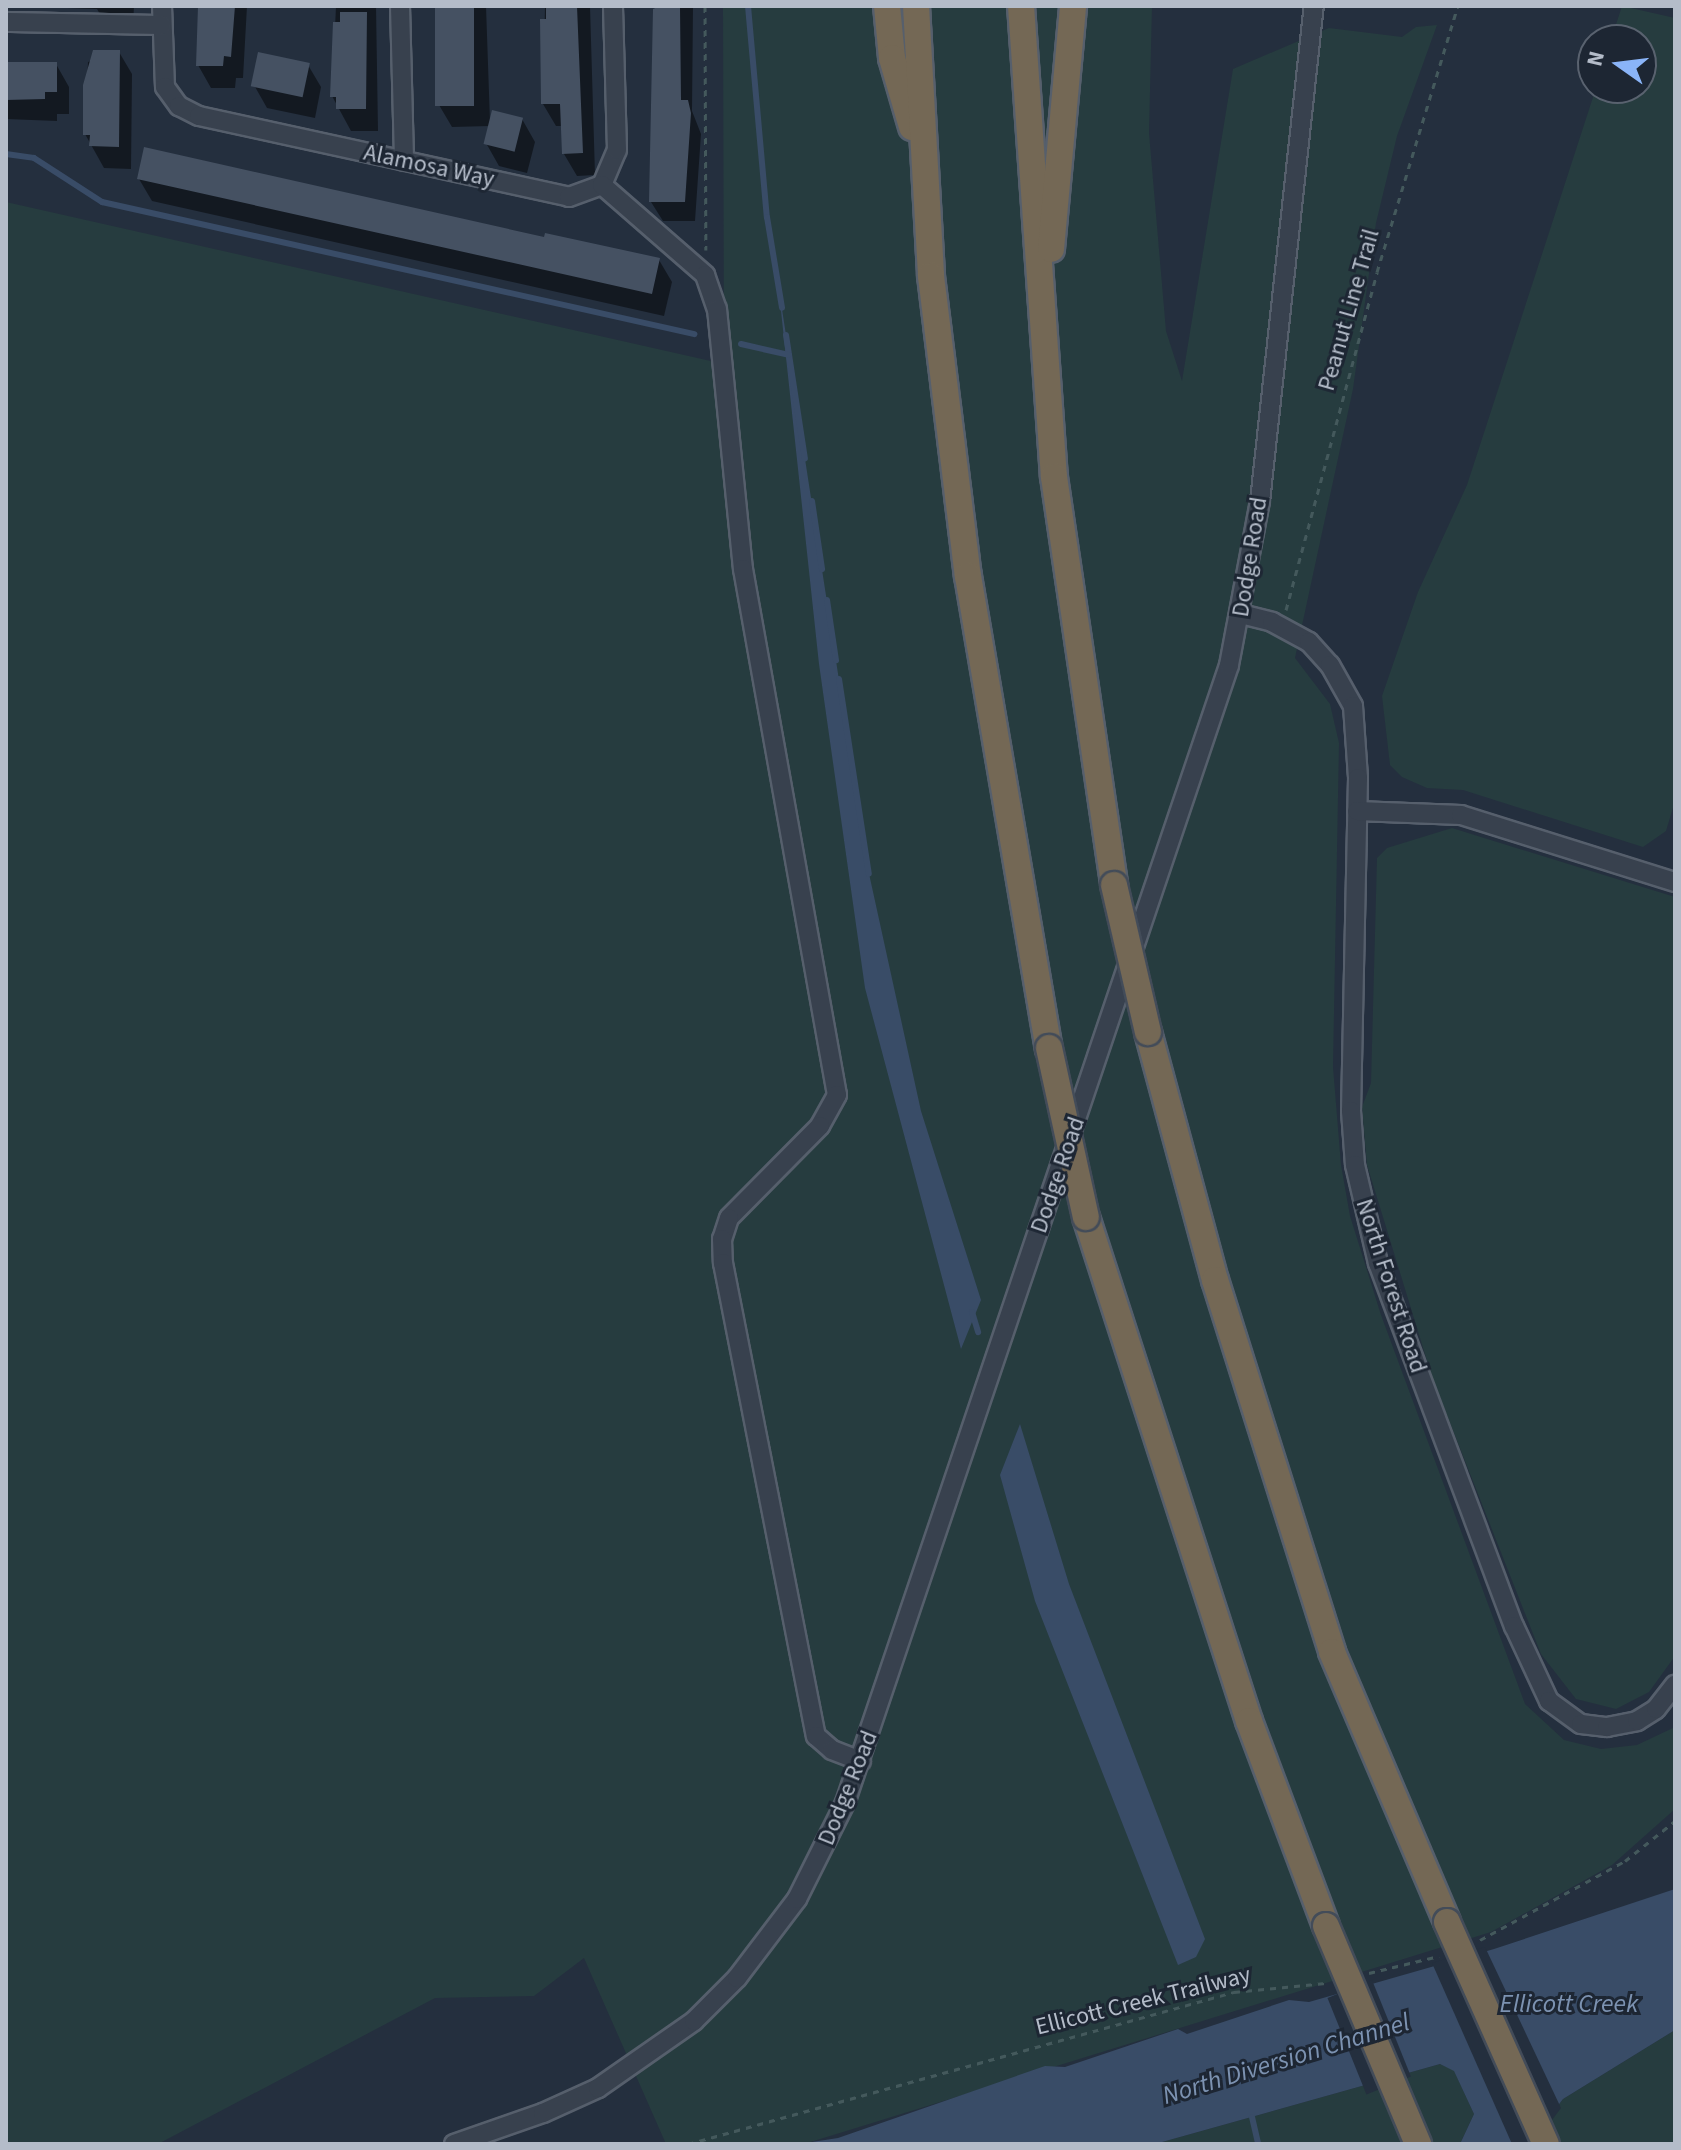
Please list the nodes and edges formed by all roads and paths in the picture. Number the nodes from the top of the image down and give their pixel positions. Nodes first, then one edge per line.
1 (162, 6) edge
2 (400, 6) edge
3 (613, 6) edge
4 (705, 6) edge
5 (887, 6) edge
6 (916, 6) edge
7 (1021, 6) edge
8 (1073, 6) edge
9 (1314, 6) edge
10 (1458, 6) edge
11 (6, 22) edge
12 (162, 25) junction
13 (404, 161) junction
14 (925, 172) junction
15 (602, 185) junction
16 (705, 275) junction
17 (1045, 312) junction
18 (1241, 614) junction
19 (1281, 626) junction
20 (1357, 811) junction
21 (1675, 882) edge
22 (1675, 1685) edge
23 (861, 1761) junction
24 (1675, 1821) edge
25 (1468, 1945) dead end
26 (1445, 1954) dead end
27 (1358, 1976) dead end
28 (1327, 1983) dead end
29 (491, 2138) edge
30 (454, 2144) edge
31 (688, 2144) edge
32 (1418, 2144) edge
33 (1546, 2144) edge

1 - 12 street, Alamosa Way
2 - 13 street
3 - 15 street
4 - 16 path
5 - 14 highway
6 - 14 highway
7 - 17 highway
8 - 17 highway
9 - 18 street, Dodge Road
10 - 19 path, Peanut Line Trail
11 - 12 street
12 - 13 street, Alamosa Way
13 - 15 street, Alamosa Way
14 - 32 highway, bridge
15 - 16 street
16 - 23 street
17 - 33 highway, bridge
18 - 19 street, North Forest Road
18 - 23 street, Dodge Road
19 - 20 street, North Forest Road
20 - 21 street
20 - 22 street, North Forest Road
23 - 29 street, Dodge Road
24 - 25 path
26 - 27 path
28 - 31 path, Ellicott Creek Trailway
29 - 30 street, Dodge Road

